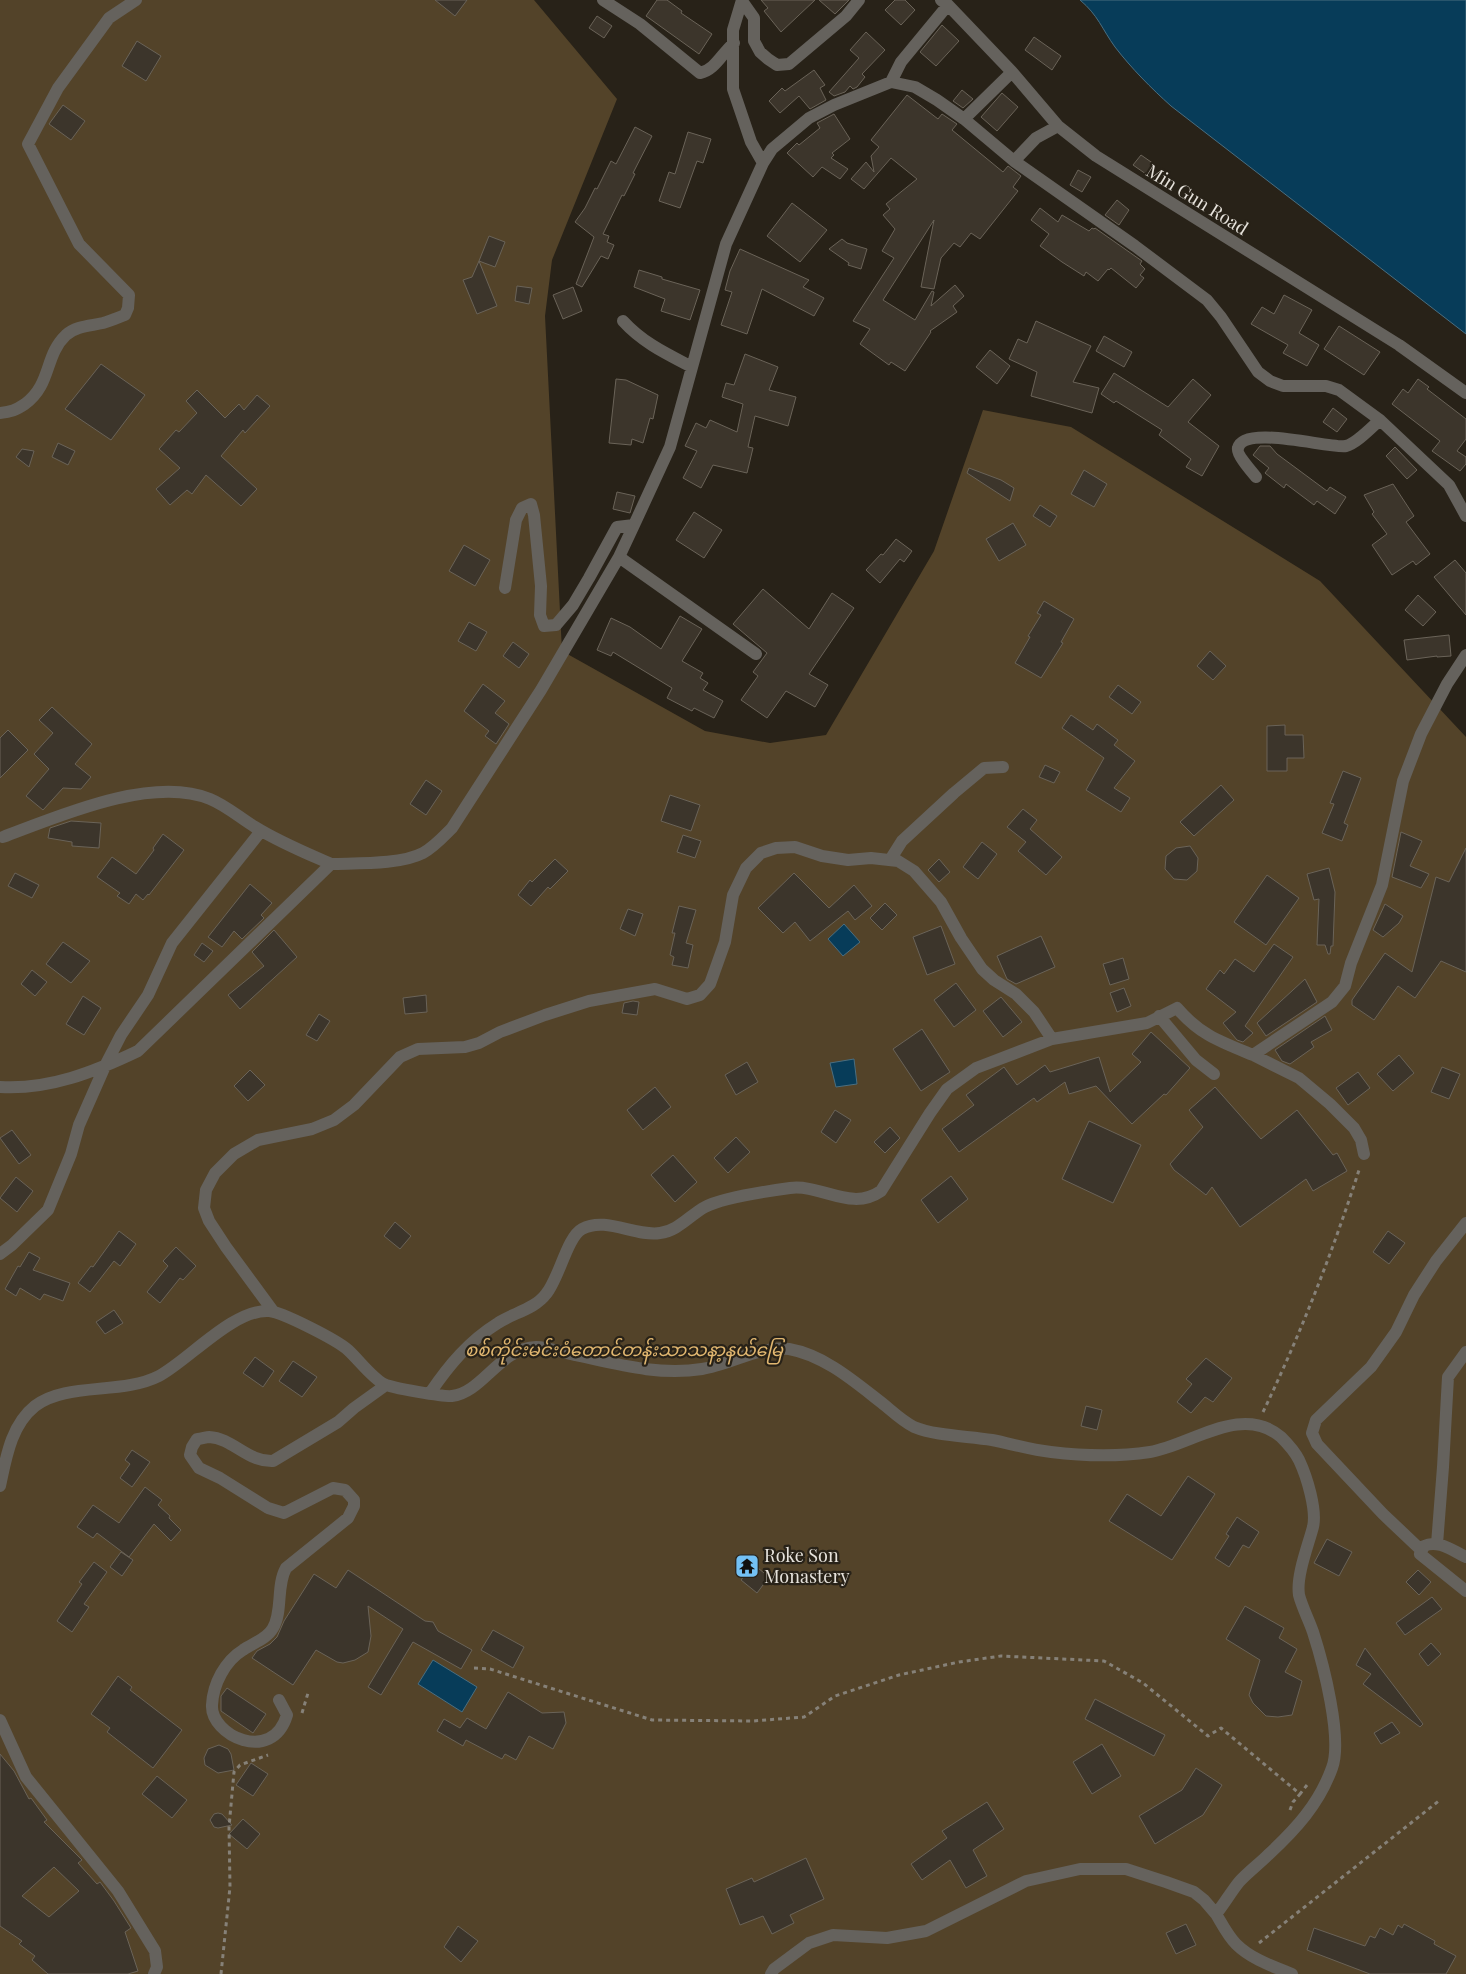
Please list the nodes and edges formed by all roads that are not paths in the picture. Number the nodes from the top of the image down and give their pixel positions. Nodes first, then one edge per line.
1 (136, 0) edge
2 (603, 0) edge
3 (742, 0) edge
4 (858, 0) edge
5 (944, 2) edge
6 (734, 43) junction
7 (1012, 72) junction
8 (892, 82) junction
9 (964, 119) junction
10 (1058, 126) junction
11 (1014, 161) junction
12 (762, 162) junction
13 (624, 321) dead end
14 (692, 367) junction
15 (1466, 393) edge
16 (0, 413) edge
17 (1380, 420) junction
18 (1256, 477) dead end
19 (1466, 516) edge
20 (634, 525) junction
21 (619, 557) junction
22 (505, 588) dead end
23 (756, 654) dead end
24 (1466, 655) edge
25 (1003, 767) dead end
26 (261, 831) junction
27 (4, 837) dead end
28 (890, 860) junction
29 (331, 864) junction
30 (1160, 1016) junction
31 (1052, 1039) junction
32 (1252, 1055) junction
33 (105, 1066) junction
34 (1214, 1074) dead end
35 (0, 1087) edge
36 (1364, 1154) road end
37 (1466, 1223) edge
38 (0, 1254) edge
39 (273, 1311) junction
40 (1466, 1352) edge
41 (386, 1385) junction
42 (430, 1393) junction
43 (0, 1486) edge
44 (1437, 1544) junction
45 (1422, 1550) junction
46 (1466, 1558) edge
47 (1466, 1591) edge
48 (279, 1700) dead end
49 (0, 1720) edge
50 (1216, 1914) junction
51 (154, 1974) edge
52 (771, 1974) edge
53 (1292, 1974) edge

1 - 16 street
2 - 6 street
3 - 4 street
3 - 6 street
5 - 7 street, Min Gun Road
5 - 8 street
6 - 12 street
7 - 9 street
7 - 10 street, Min Gun Road
8 - 9 street
8 - 12 street
9 - 11 street
10 - 11 street
10 - 15 street, Min Gun Road
11 - 17 street
12 - 14 street
13 - 14 street
14 - 20 street
17 - 18 street
17 - 19 street
20 - 21 street
20 - 22 street
21 - 23 street
21 - 29 street
24 - 32 street
25 - 28 street
26 - 27 street
26 - 29 street
26 - 33 street
28 - 31 street
28 - 39 street
29 - 33 street
30 - 31 street
30 - 32 street
30 - 34 street
31 - 42 street
32 - 36 street
33 - 35 street
33 - 38 street
37 - 45 street
39 - 41 street
39 - 43 street
40 - 44 street
41 - 42 street
41 - 48 street
42 - 50 street
44 - 45 street
44 - 46 street
45 - 47 street
49 - 51 street
50 - 52 street
50 - 53 street

